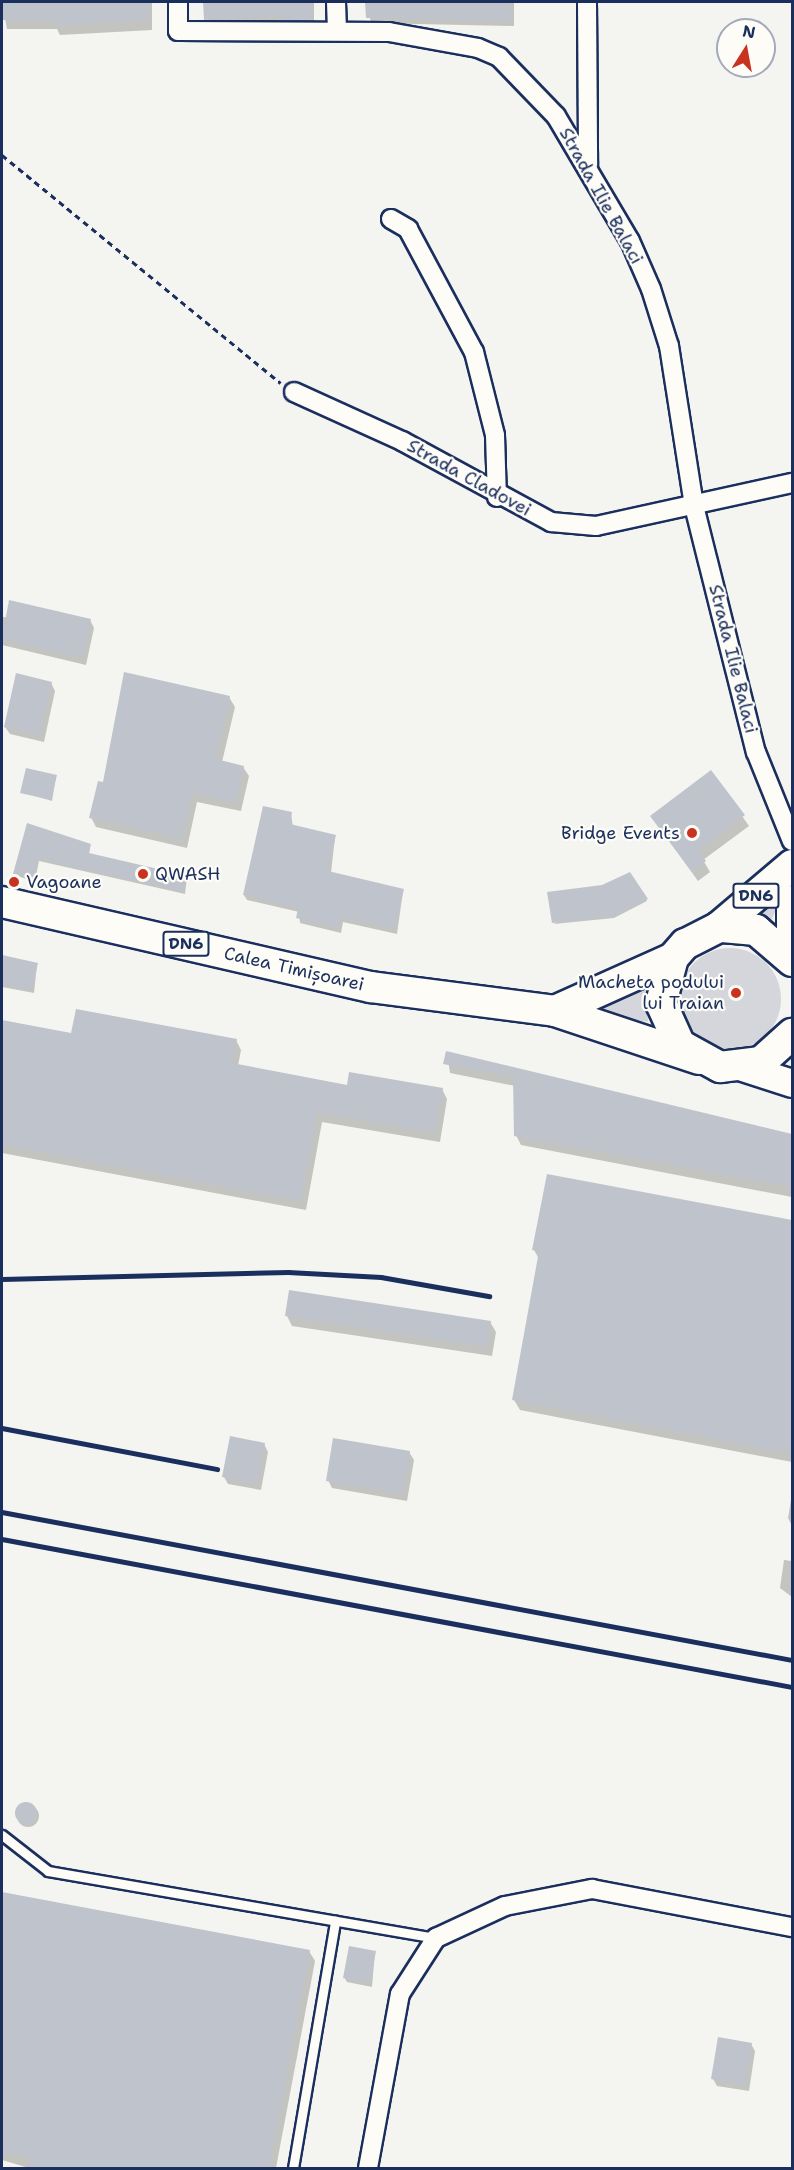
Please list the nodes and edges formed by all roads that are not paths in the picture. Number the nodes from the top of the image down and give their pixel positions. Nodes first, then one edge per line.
1 (178, 2) edge
2 (336, 2) edge
3 (588, 2) edge
4 (337, 30) junction
5 (588, 165) junction
6 (391, 219) dead end
7 (294, 392) road end
8 (792, 483) edge
9 (497, 497) junction
10 (694, 506) junction
11 (792, 840) edge
12 (792, 865) edge
13 (792, 901) edge
14 (2, 902) edge
15 (719, 927) junction
16 (792, 948) edge
17 (673, 958) junction
18 (792, 961) edge
19 (555, 1011) junction
20 (792, 1034) edge
21 (699, 1059) junction
22 (742, 1067) junction
23 (792, 1083) edge
24 (2, 1835) edge
25 (335, 1921) junction
26 (792, 1927) edge
27 (436, 1938) junction
28 (293, 2169) edge
29 (368, 2169) edge

1 - 4 street, Strada Ilie Balaci
2 - 4 street
3 - 5 street
4 - 5 street, Strada Ilie Balaci
5 - 10 street, Strada Ilie Balaci
6 - 9 street
7 - 9 street, Strada Cladovei
8 - 10 street, Strada Cladovei
9 - 10 street, Strada Cladovei
10 - 11 street, Strada Ilie Balaci
12 - 15 main road, DN6
13 - 16 main road, DN6
14 - 19 main road, Calea Timișoarei / DN6
15 - 17 main road, DN6
15 - 18 main road, DN6
17 - 19 main road, DN6
17 - 21 main road, DN6
19 - 21 main road, Calea Timișoarei / DN6
20 - 22 main road
21 - 22 main road, DN6
22 - 23 main road
24 - 25 lane
25 - 27 lane
25 - 28 lane
26 - 27 street
27 - 29 street

